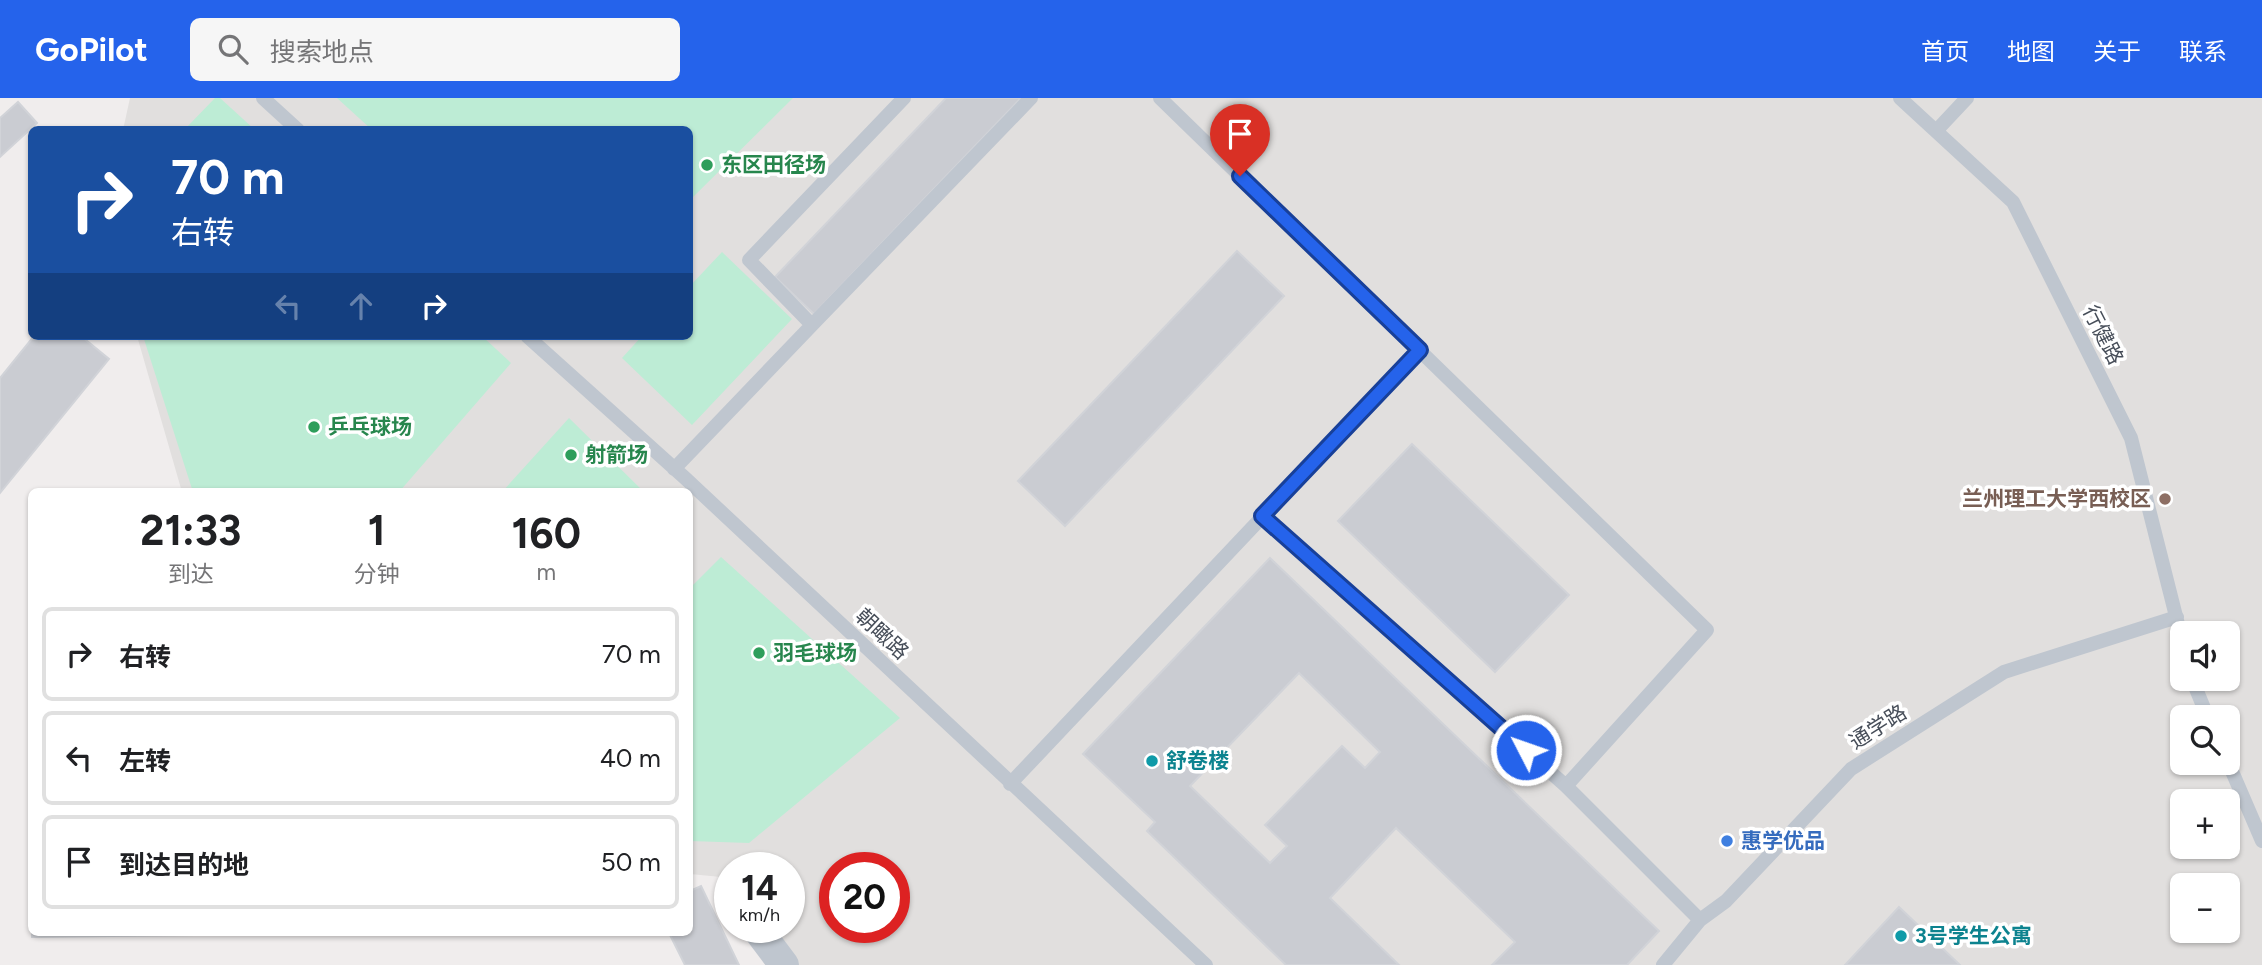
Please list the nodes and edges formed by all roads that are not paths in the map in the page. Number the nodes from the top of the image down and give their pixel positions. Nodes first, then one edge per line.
1 (263, 98) edge
2 (904, 98) edge
3 (1031, 98) edge
4 (1160, 98) edge
5 (1900, 98) edge
6 (1967, 98) edge
7 (294, 126) edge
8 (1936, 131) junction
9 (812, 325) junction
10 (531, 340) edge
11 (1420, 350) junction
12 (674, 469) junction
13 (1262, 516) junction
14 (2177, 618) junction
15 (2178, 621) edge
16 (2234, 775) edge
17 (1010, 784) junction
18 (1566, 786) junction
19 (2262, 841) edge
20 (1700, 920) junction
21 (768, 943) edge
22 (785, 965) edge
23 (1206, 965) edge
24 (1663, 965) edge

1 - 7 lane
2 - 9 lane
3 - 9 lane
4 - 11 lane
5 - 8 lane, 行健路
6 - 8 lane
8 - 14 lane, 行健路
9 - 12 lane
10 - 12 lane, 朝瞰路
11 - 13 lane
11 - 18 lane
12 - 17 lane, 朝瞰路
13 - 17 lane
13 - 18 lane
14 - 15 lane, 行健路
14 - 20 lane, 通学路
16 - 19 lane
17 - 23 lane, 朝瞰路
18 - 20 lane
20 - 24 lane, 通学路
21 - 22 street

